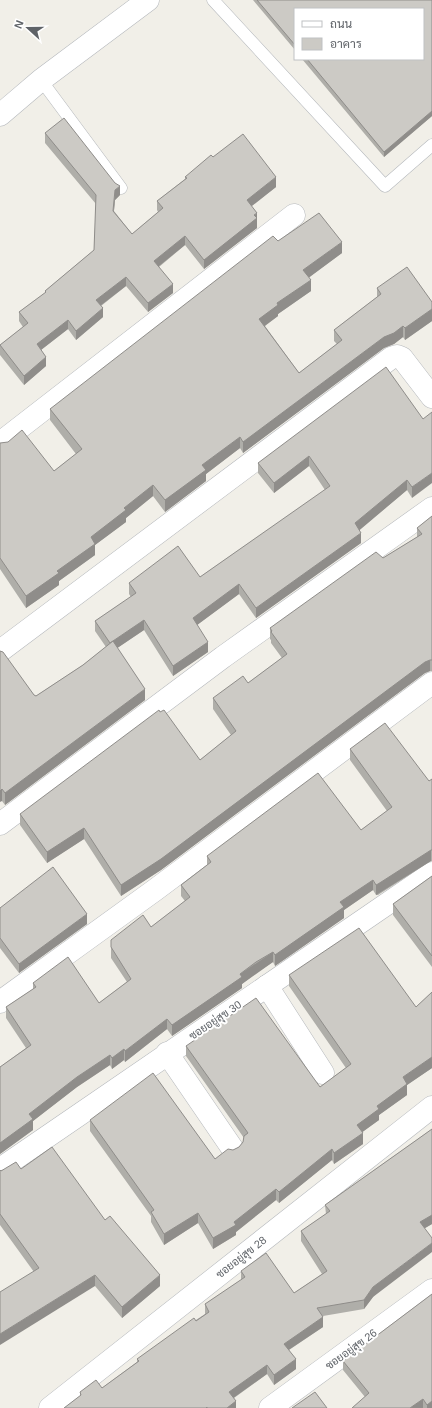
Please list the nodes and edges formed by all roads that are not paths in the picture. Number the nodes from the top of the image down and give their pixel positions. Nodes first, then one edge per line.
1 (148, 0) edge
2 (214, 0) edge
3 (41, 80) junction
4 (0, 115) edge
5 (432, 145) edge
6 (121, 188) dead end
7 (294, 215) dead end
8 (432, 397) edge
9 (0, 443) edge
10 (432, 508) edge
11 (0, 651) edge
12 (432, 683) edge
13 (0, 824) edge
14 (432, 873) edge
15 (267, 986) junction
16 (0, 1002) edge
17 (167, 1053) junction
18 (323, 1073) dead end
19 (432, 1107) edge
20 (232, 1148) edge
21 (0, 1169) edge
22 (432, 1290) edge
23 (50, 1408) edge
24 (270, 1408) edge

1 - 3 street
2 - 5 lane
3 - 4 street
3 - 6 lane
7 - 9 street
8 - 11 street
10 - 13 street
12 - 16 street
14 - 15 street, ซอยอยู่สุข 30
15 - 17 street, ซอยอยู่สุข 30
15 - 18 street
17 - 20 street
17 - 21 street, ซอยอยู่สุข 30
19 - 23 street, ซอยอยู่สุข 28
22 - 24 street, ซอยอยู่สุข 26

